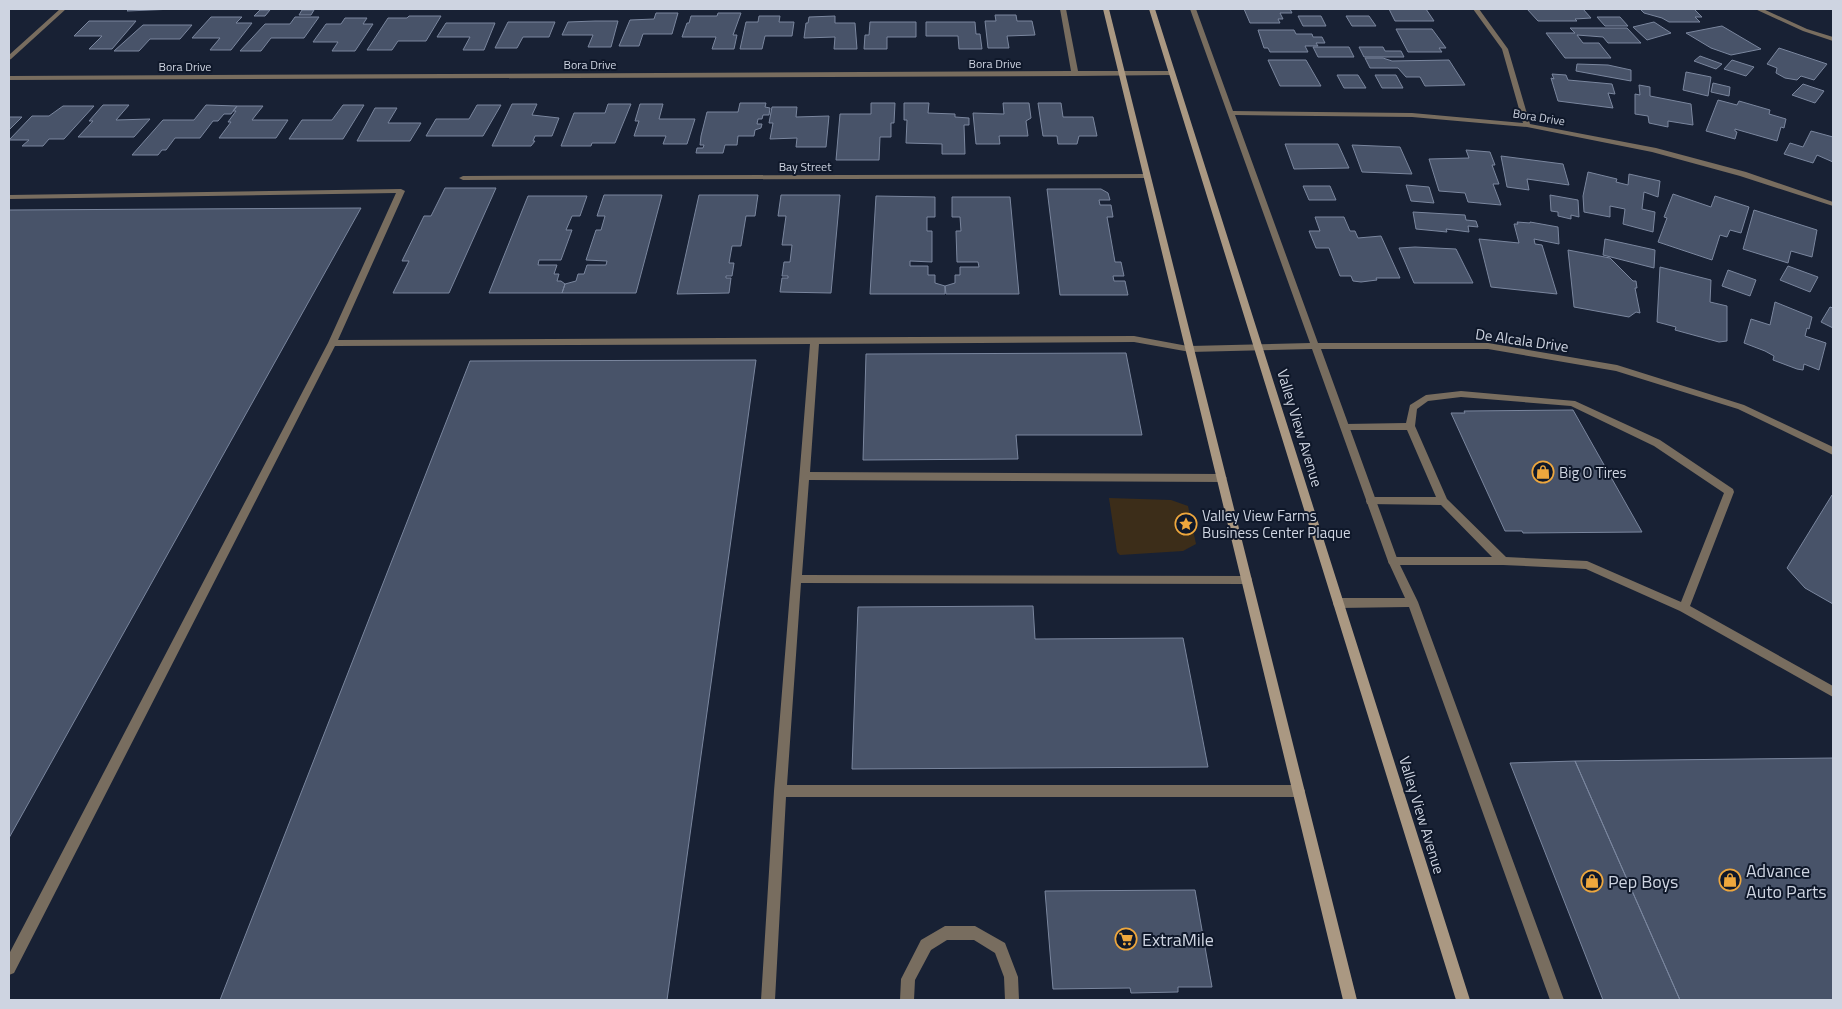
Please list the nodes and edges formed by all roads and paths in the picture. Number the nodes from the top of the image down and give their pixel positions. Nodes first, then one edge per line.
1 (63, 9) edge
2 (1063, 9) edge
3 (1106, 9) edge
4 (1152, 9) edge
5 (1193, 9) edge
6 (1476, 9) edge
7 (1758, 9) edge
8 (1833, 39) edge
9 (9, 58) edge
10 (1172, 73) junction
11 (1075, 74) junction
12 (1122, 74) junction
13 (9, 78) edge
14 (1231, 114) junction
15 (1527, 125) junction
16 (1147, 176) junction
17 (463, 178) dead end
18 (9, 197) edge
19 (1833, 204) edge
20 (815, 340) junction
21 (332, 343) junction
22 (1315, 346) junction
23 (1258, 347) junction
24 (1190, 349) junction
25 (1410, 426) junction
26 (1345, 427) junction
27 (1833, 451) edge
28 (804, 476) junction
29 (1222, 478) junction
30 (1443, 501) junction
31 (1372, 502) junction
32 (1393, 561) junction
33 (1503, 561) junction
34 (796, 579) junction
35 (1247, 580) junction
36 (1414, 602) junction
37 (1338, 603) junction
38 (1684, 608) junction
39 (1833, 692) edge
40 (780, 791) junction
41 (1299, 791) junction
42 (9, 968) edge
43 (768, 1000) edge
44 (907, 1000) edge
45 (1012, 1000) edge
46 (1350, 1000) edge
47 (1463, 1000) edge
48 (1557, 1000) edge

1 - 9 street
2 - 11 street
3 - 12 main road
4 - 10 main road, Valley View Avenue
5 - 14 street
6 - 15 street
7 - 8 street
10 - 12 street, Bora Drive
10 - 23 main road, Valley View Avenue
11 - 12 street, Bora Drive
11 - 13 street, Bora Drive
12 - 16 main road
14 - 15 street, Bora Drive
14 - 22 street
15 - 19 street, Bora Drive
16 - 17 street, Bay Street
16 - 24 main road
18 - 21 street
20 - 21 street, De Alcala Drive
20 - 24 street, De Alcala Drive
20 - 28 street
21 - 42 street
22 - 23 street, De Alcala Drive
22 - 26 street
22 - 27 street, De Alcala Drive
23 - 24 street, De Alcala Drive
23 - 37 main road, Valley View Avenue
24 - 29 main road
25 - 26 street
25 - 30 street
25 - 38 street
26 - 31 street
28 - 29 street
28 - 34 street
29 - 35 main road
30 - 31 street
30 - 33 street
31 - 32 street
32 - 33 street
32 - 36 street
33 - 38 street
34 - 35 street
34 - 40 street
35 - 41 main road
36 - 37 street
36 - 48 street
37 - 47 main road, Valley View Avenue
38 - 39 street
40 - 41 street
40 - 43 street
41 - 46 main road
44 - 45 street

